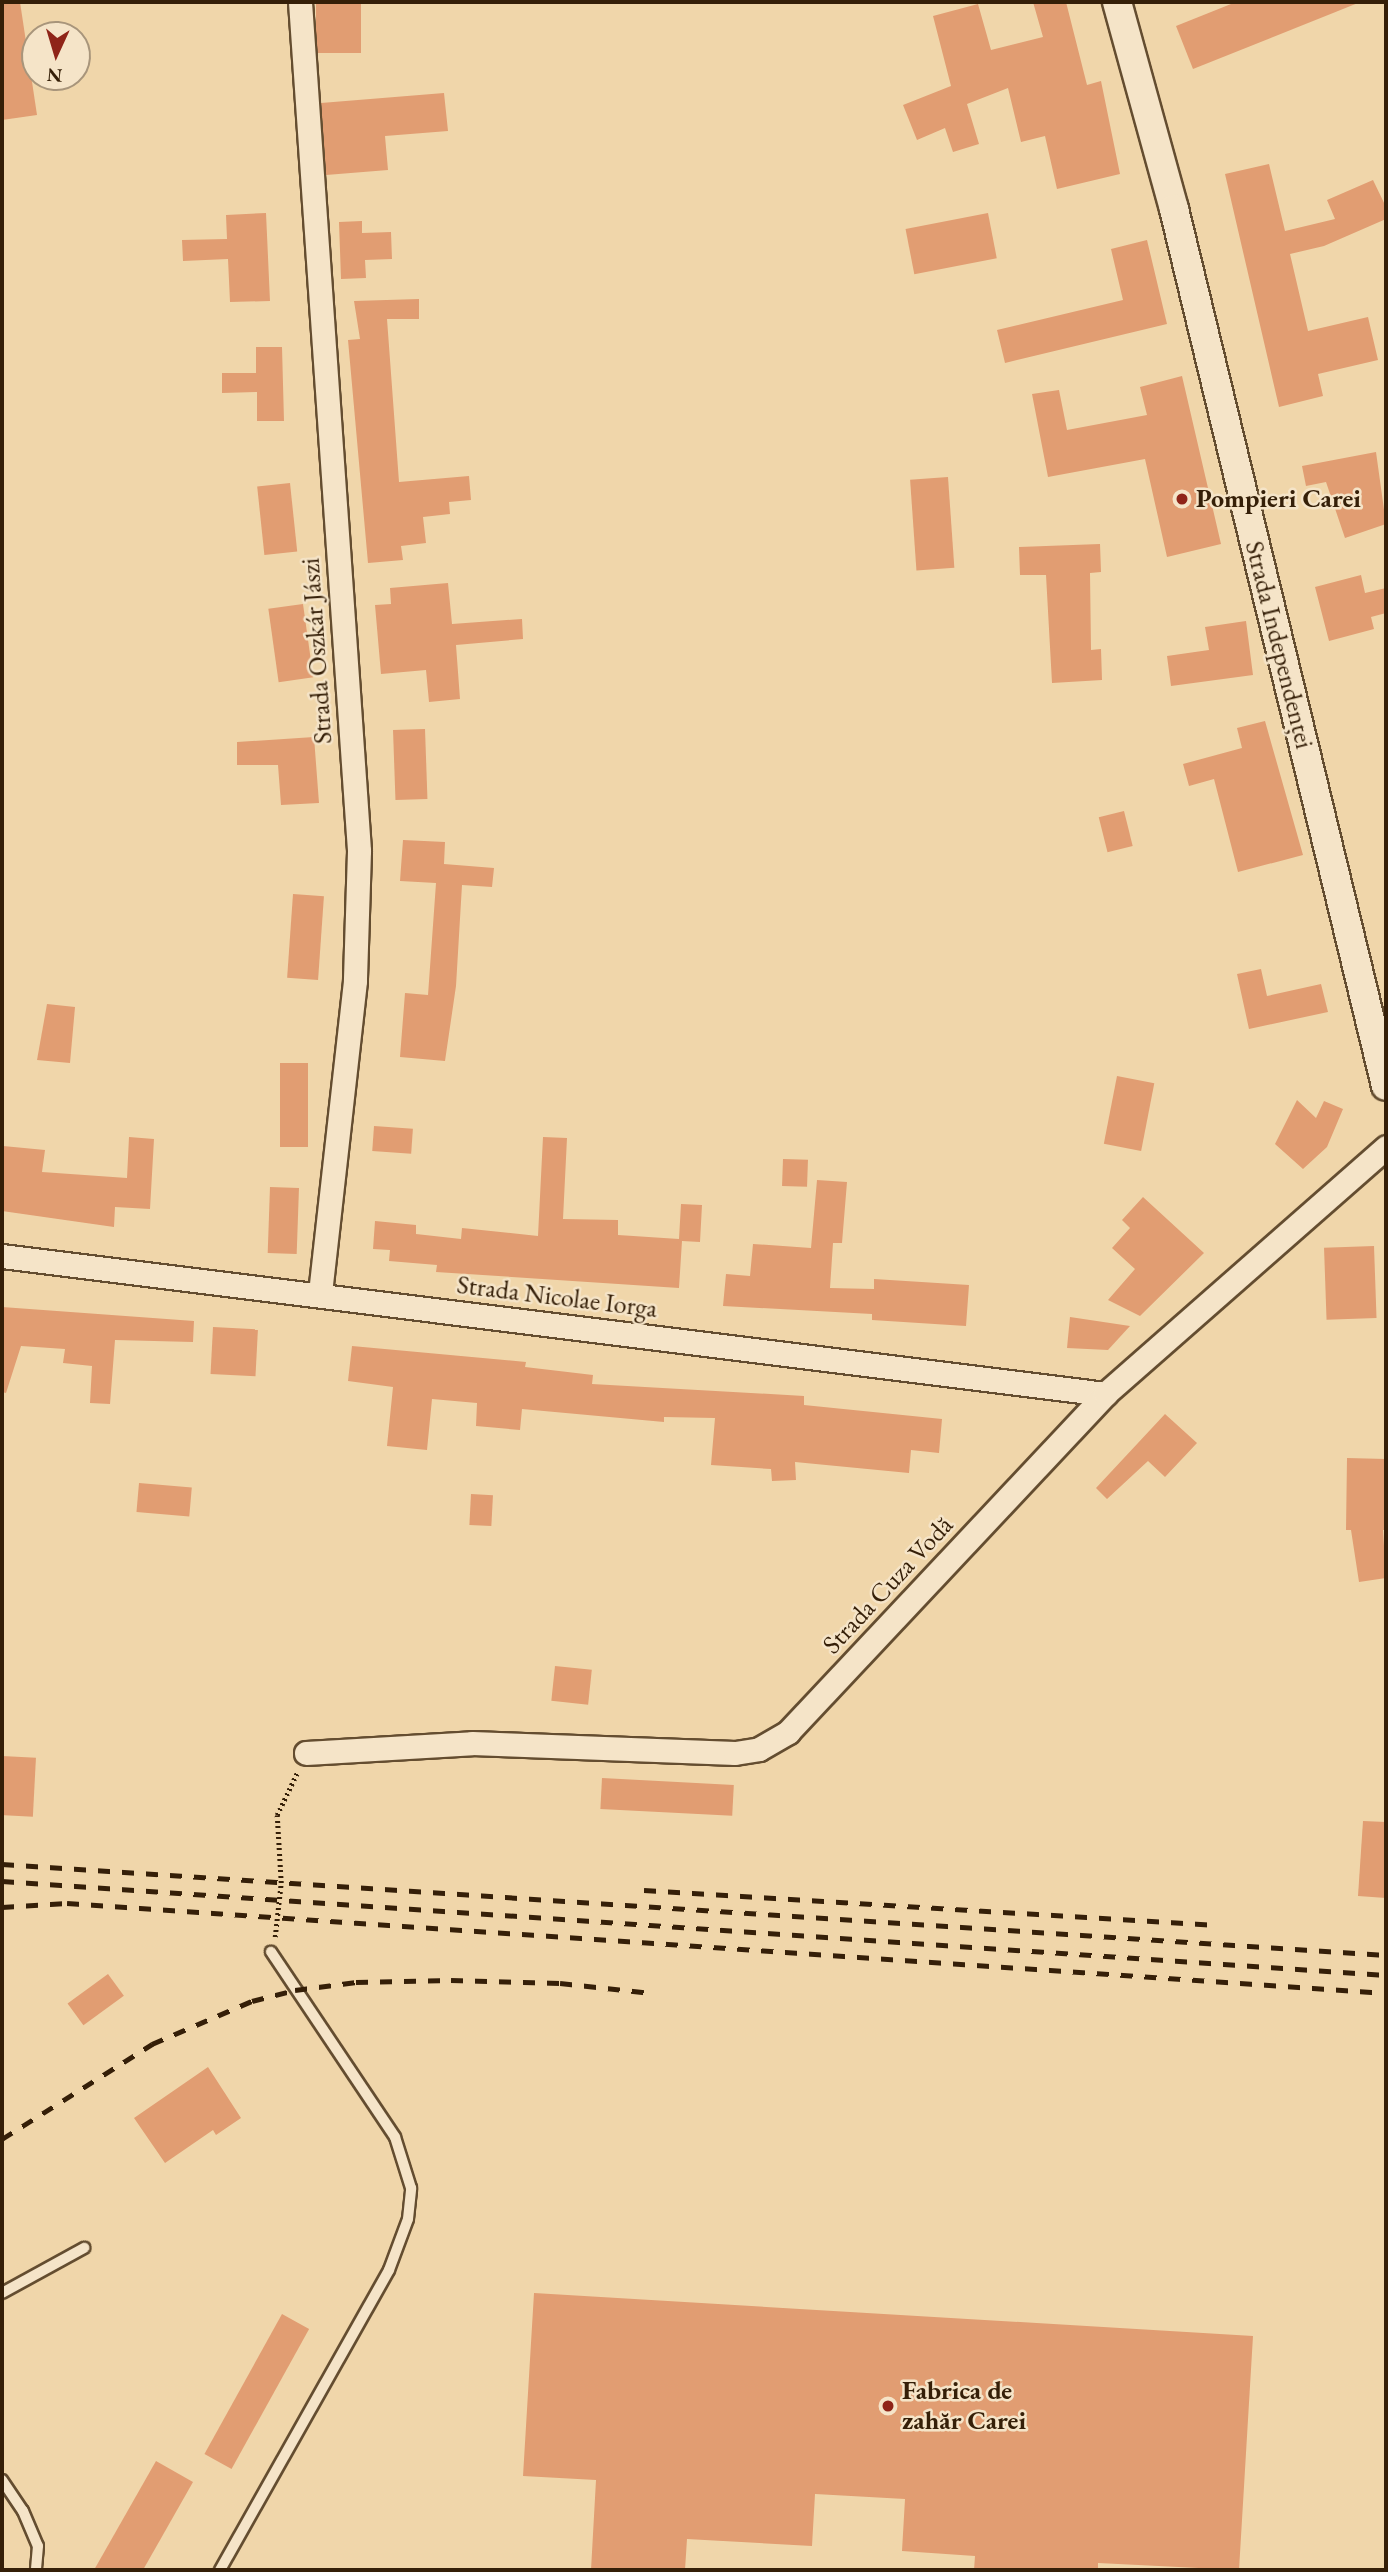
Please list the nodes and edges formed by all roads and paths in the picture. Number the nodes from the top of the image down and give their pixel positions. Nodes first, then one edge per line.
1 (300, 2) edge
2 (1117, 2) edge
3 (1386, 1086) edge
4 (1386, 1147) edge
5 (2, 1256) edge
6 (320, 1295) junction
7 (1105, 1394) junction
8 (306, 1753) joint
9 (271, 1952) joint
10 (84, 2248) dead end
11 (2, 2293) edge
12 (2, 2480) edge
13 (36, 2570) edge
14 (220, 2570) edge

1 - 6 street, Strada Oszkár Jászi
2 - 3 street, Strada Independenței
4 - 7 street, Strada Cuza Vodă
5 - 6 street, Strada Nicolae Iorga
6 - 7 street, Strada Nicolae Iorga
7 - 8 street, Strada Cuza Vodă
8 - 9 path
9 - 14 lane
10 - 11 lane
12 - 13 lane

